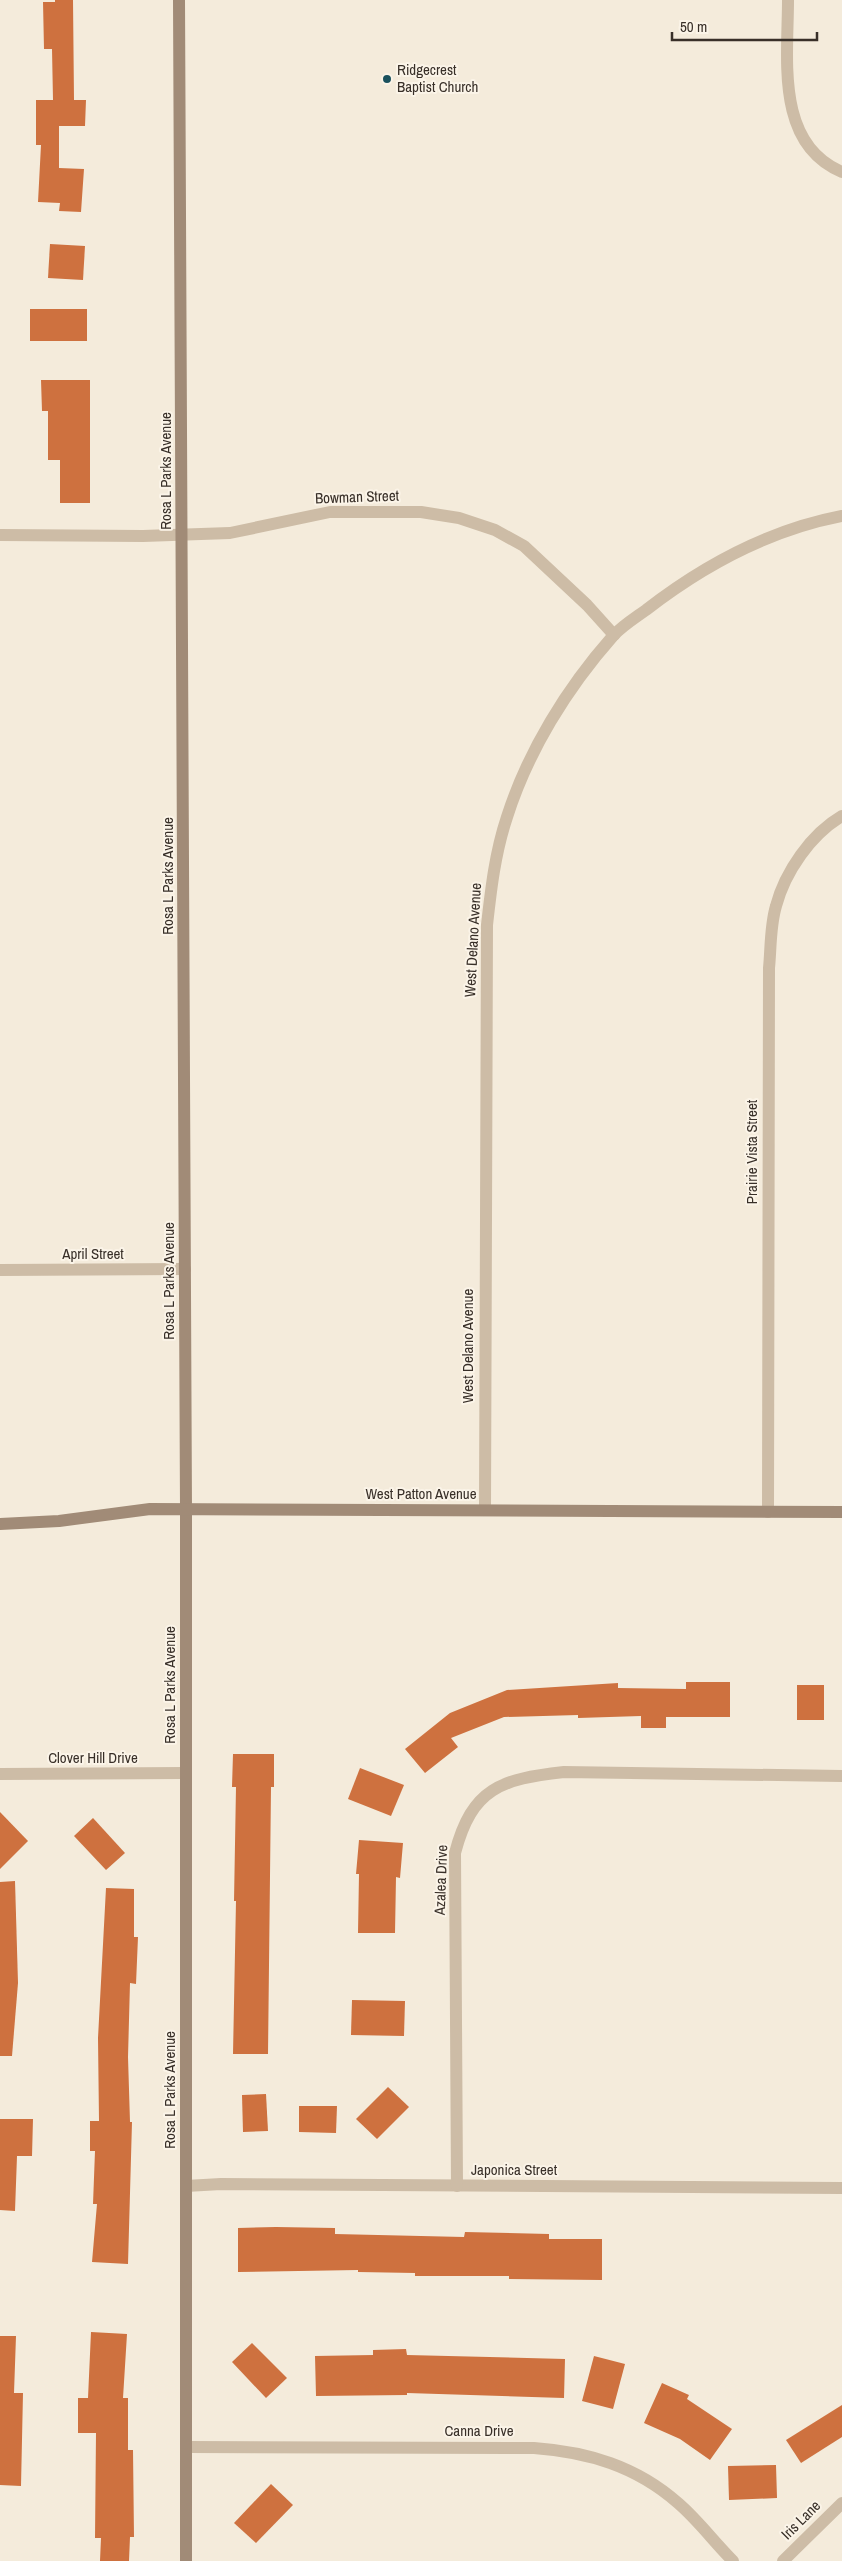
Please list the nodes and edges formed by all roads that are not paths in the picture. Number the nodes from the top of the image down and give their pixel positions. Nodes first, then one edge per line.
1 (180, 0) edge
2 (788, 0) edge
3 (842, 172) edge
4 (842, 516) edge
5 (183, 534) junction
6 (0, 535) edge
7 (614, 634) junction
8 (842, 816) edge
9 (185, 1269) junction
10 (0, 1270) edge
11 (186, 1508) junction
12 (484, 1510) junction
13 (768, 1512) junction
14 (842, 1512) edge
15 (0, 1524) edge
16 (186, 1773) junction
17 (0, 1774) edge
18 (842, 1776) edge
19 (186, 2186) junction
20 (457, 2186) junction
21 (842, 2188) edge
22 (186, 2447) junction
23 (842, 2503) edge
24 (186, 2561) edge
25 (733, 2561) edge
26 (783, 2561) edge

1 - 5 street, Rosa L Parks Avenue
2 - 3 street
4 - 7 street, West Delano Avenue
5 - 6 street, Bowman Street
5 - 7 street, Bowman Street
5 - 9 street, Rosa L Parks Avenue
7 - 12 street, West Delano Avenue
8 - 13 street, Prairie Vista Street
9 - 10 street, April Street
9 - 11 street, Rosa L Parks Avenue
11 - 12 street, West Patton Avenue
11 - 15 street, West Patton Avenue
11 - 16 street, Rosa L Parks Avenue
12 - 13 street, West Patton Avenue
13 - 14 street, West Patton Avenue
16 - 17 street, Clover Hill Drive
16 - 19 street, Rosa L Parks Avenue
18 - 20 street, Azalea Drive
19 - 20 street, Japonica Street
19 - 22 street, Rosa L Parks Avenue
20 - 21 street, Japonica Street
22 - 24 street, Rosa L Parks Avenue
22 - 25 street, Canna Drive
23 - 26 street, Iris Lane

